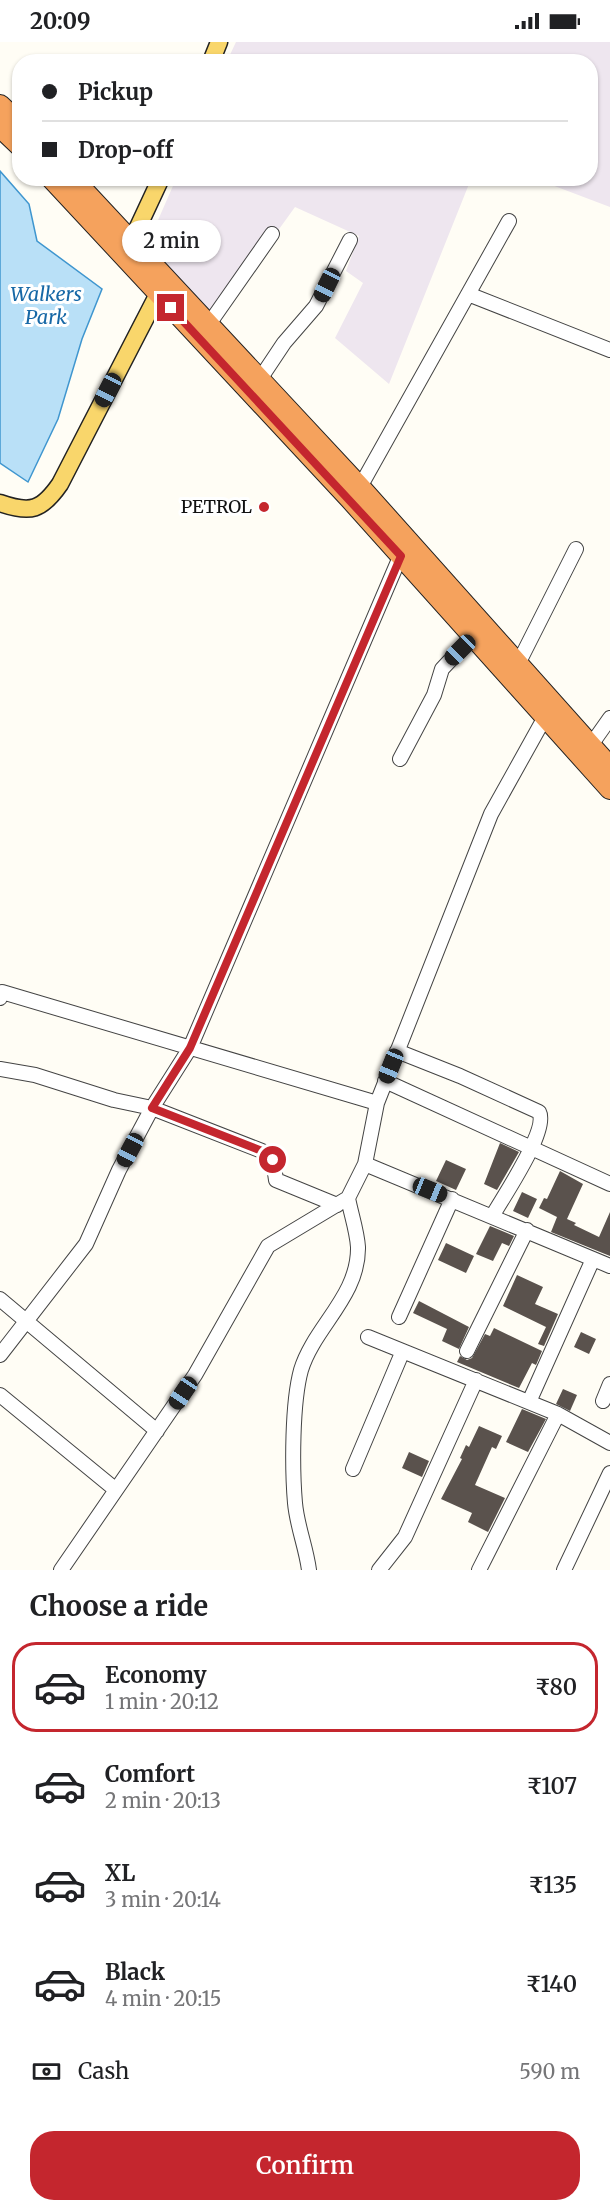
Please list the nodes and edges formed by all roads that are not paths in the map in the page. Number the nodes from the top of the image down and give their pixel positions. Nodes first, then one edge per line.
1 (0, 105) edge
2 (12, 116) edge
3 (0, 127) edge
4 (12, 138) edge
5 (60, 186) edge
6 (78, 186) edge
7 (157, 186) edge
8 (509, 221) dead end
9 (272, 234) dead end
10 (350, 240) dead end
11 (128, 250) junction
12 (158, 294) junction
13 (468, 294) junction
14 (209, 324) junction
15 (610, 350) edge
16 (260, 379) junction
17 (360, 487) junction
18 (0, 503) edge
19 (404, 549) junction
20 (576, 549) dead end
21 (473, 636) junction
22 (518, 664) junction
23 (545, 717) junction
24 (610, 718) edge
25 (596, 746) edge
26 (400, 759) dead end
27 (610, 767) edge
28 (610, 789) edge
29 (0, 998) edge
30 (190, 1048) junction
31 (397, 1051) junction
32 (0, 1069) edge
33 (385, 1081) junction
34 (377, 1103) junction
35 (152, 1108) junction
36 (531, 1149) junction
37 (365, 1164) junction
38 (610, 1184) edge
39 (452, 1199) junction
40 (343, 1201) junction
41 (493, 1215) junction
42 (527, 1230) junction
43 (593, 1259) junction
44 (610, 1266) edge
45 (0, 1299) edge
46 (399, 1317) dead end
47 (26, 1321) junction
48 (368, 1337) dead end
49 (467, 1352) dead end
50 (402, 1353) junction
51 (0, 1355) edge
52 (476, 1380) junction
53 (610, 1384) edge
54 (0, 1395) edge
55 (603, 1401) dead end
56 (529, 1402) junction
57 (558, 1414) junction
58 (157, 1431) junction
59 (610, 1443) edge
60 (353, 1469) dead end
61 (610, 1473) edge
62 (116, 1490) junction
63 (61, 1570) edge
64 (309, 1570) edge
65 (379, 1570) edge
66 (479, 1570) edge
67 (564, 1570) edge

1 - 2 highway
3 - 4 highway
5 - 11 highway
6 - 11 highway
7 - 11 main road
8 - 13 street
9 - 14 street
10 - 16 street
11 - 12 highway
11 - 14 highway
12 - 18 main road
12 - 19 highway
13 - 15 street
13 - 17 street
14 - 16 highway
16 - 17 highway
17 - 19 highway
19 - 21 highway
19 - 22 highway
19 - 30 street
20 - 22 street
21 - 23 highway
21 - 26 street
22 - 25 highway
23 - 25 highway
23 - 31 street
24 - 25 street
25 - 27 highway
25 - 28 highway
29 - 30 street
30 - 34 street
30 - 35 street
31 - 33 street
31 - 36 street
32 - 35 street
33 - 34 street
33 - 36 street
34 - 37 street
35 - 40 street
35 - 47 street
36 - 38 street
36 - 41 street
37 - 39 street
37 - 40 street
39 - 41 street
39 - 46 street
40 - 58 street
40 - 64 street
41 - 42 street
42 - 43 street
42 - 49 street
43 - 44 street
43 - 56 street
45 - 47 street
47 - 51 street
47 - 58 street
48 - 50 street
50 - 52 street
50 - 60 street
52 - 56 street
52 - 65 street
53 - 55 street
54 - 62 street
56 - 57 street
57 - 59 street
57 - 66 street
58 - 62 street
61 - 67 street
62 - 63 street

